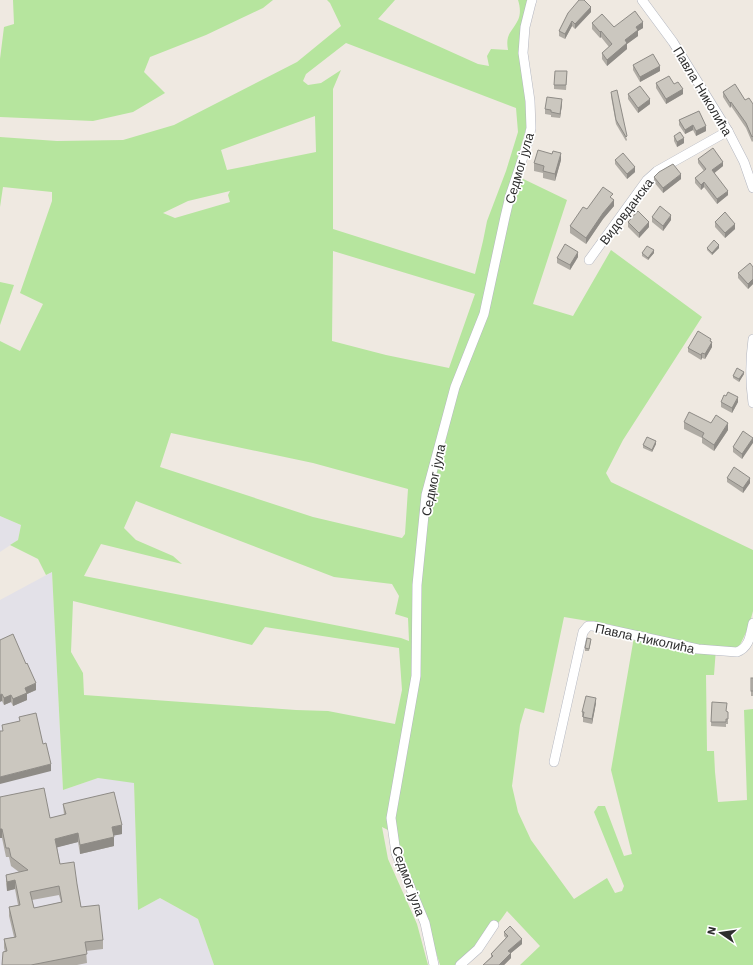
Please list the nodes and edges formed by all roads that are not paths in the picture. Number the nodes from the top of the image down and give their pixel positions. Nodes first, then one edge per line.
1 (532, 0) edge
2 (642, 0) edge
3 (728, 131) junction
4 (748, 161) edge
5 (753, 188) edge
6 (589, 260) dead end
7 (753, 339) edge
8 (753, 404) edge
9 (753, 623) edge
10 (554, 762) dead end
11 (494, 925) dead end
12 (434, 965) edge
13 (460, 965) edge

1 - 12 street, Седмог јула
2 - 3 street, Павла Николића
3 - 4 street, Павла Николића
3 - 6 street, Видовданска
4 - 5 street, Павла Николића
7 - 8 street
9 - 10 street, Павла Николића
11 - 13 street

